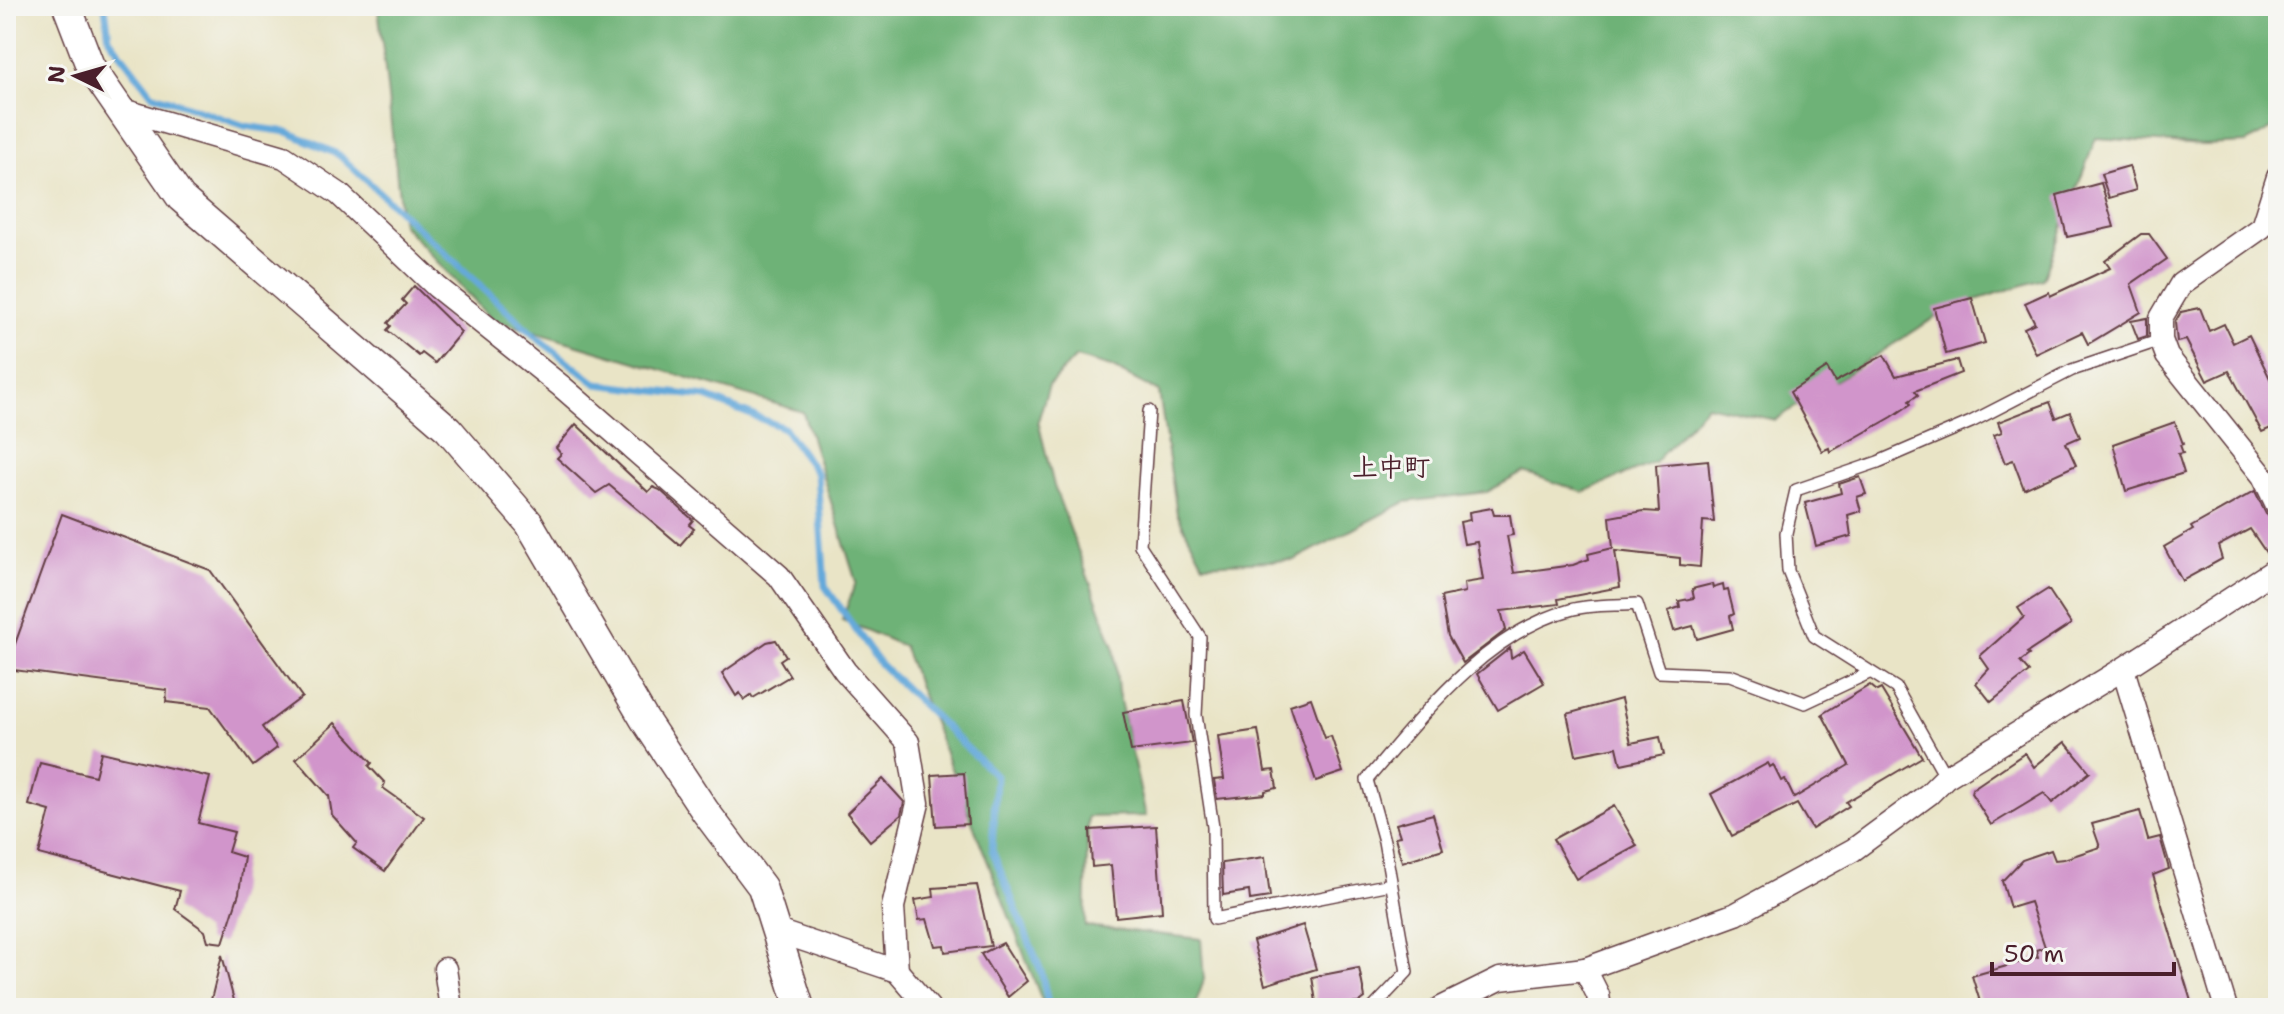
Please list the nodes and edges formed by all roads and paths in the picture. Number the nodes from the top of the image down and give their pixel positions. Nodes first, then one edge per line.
1 (67, 6) edge
2 (119, 109) junction
3 (2277, 188) edge
4 (2161, 340) junction
5 (1149, 411) dead end
6 (2278, 507) edge
7 (2278, 568) edge
8 (2123, 669) junction
9 (1869, 673) junction
10 (1946, 777) junction
11 (1391, 884) junction
12 (777, 931) junction
13 (445, 969) dead end
14 (1585, 969) junction
15 (897, 971) junction
16 (451, 1008) edge
17 (800, 1008) edge
18 (929, 1008) edge
19 (1373, 1008) edge
20 (1441, 1008) edge
21 (1600, 1008) edge
22 (2226, 1008) edge

1 - 2 street
2 - 12 street
2 - 15 street
3 - 4 street
4 - 6 street
4 - 9 lane
5 - 11 lane
7 - 8 street
8 - 10 street
8 - 22 street
9 - 10 lane
9 - 11 lane
10 - 14 street
11 - 19 lane
12 - 15 street
12 - 17 street
13 - 16 street
14 - 20 street
14 - 21 street
15 - 18 street

